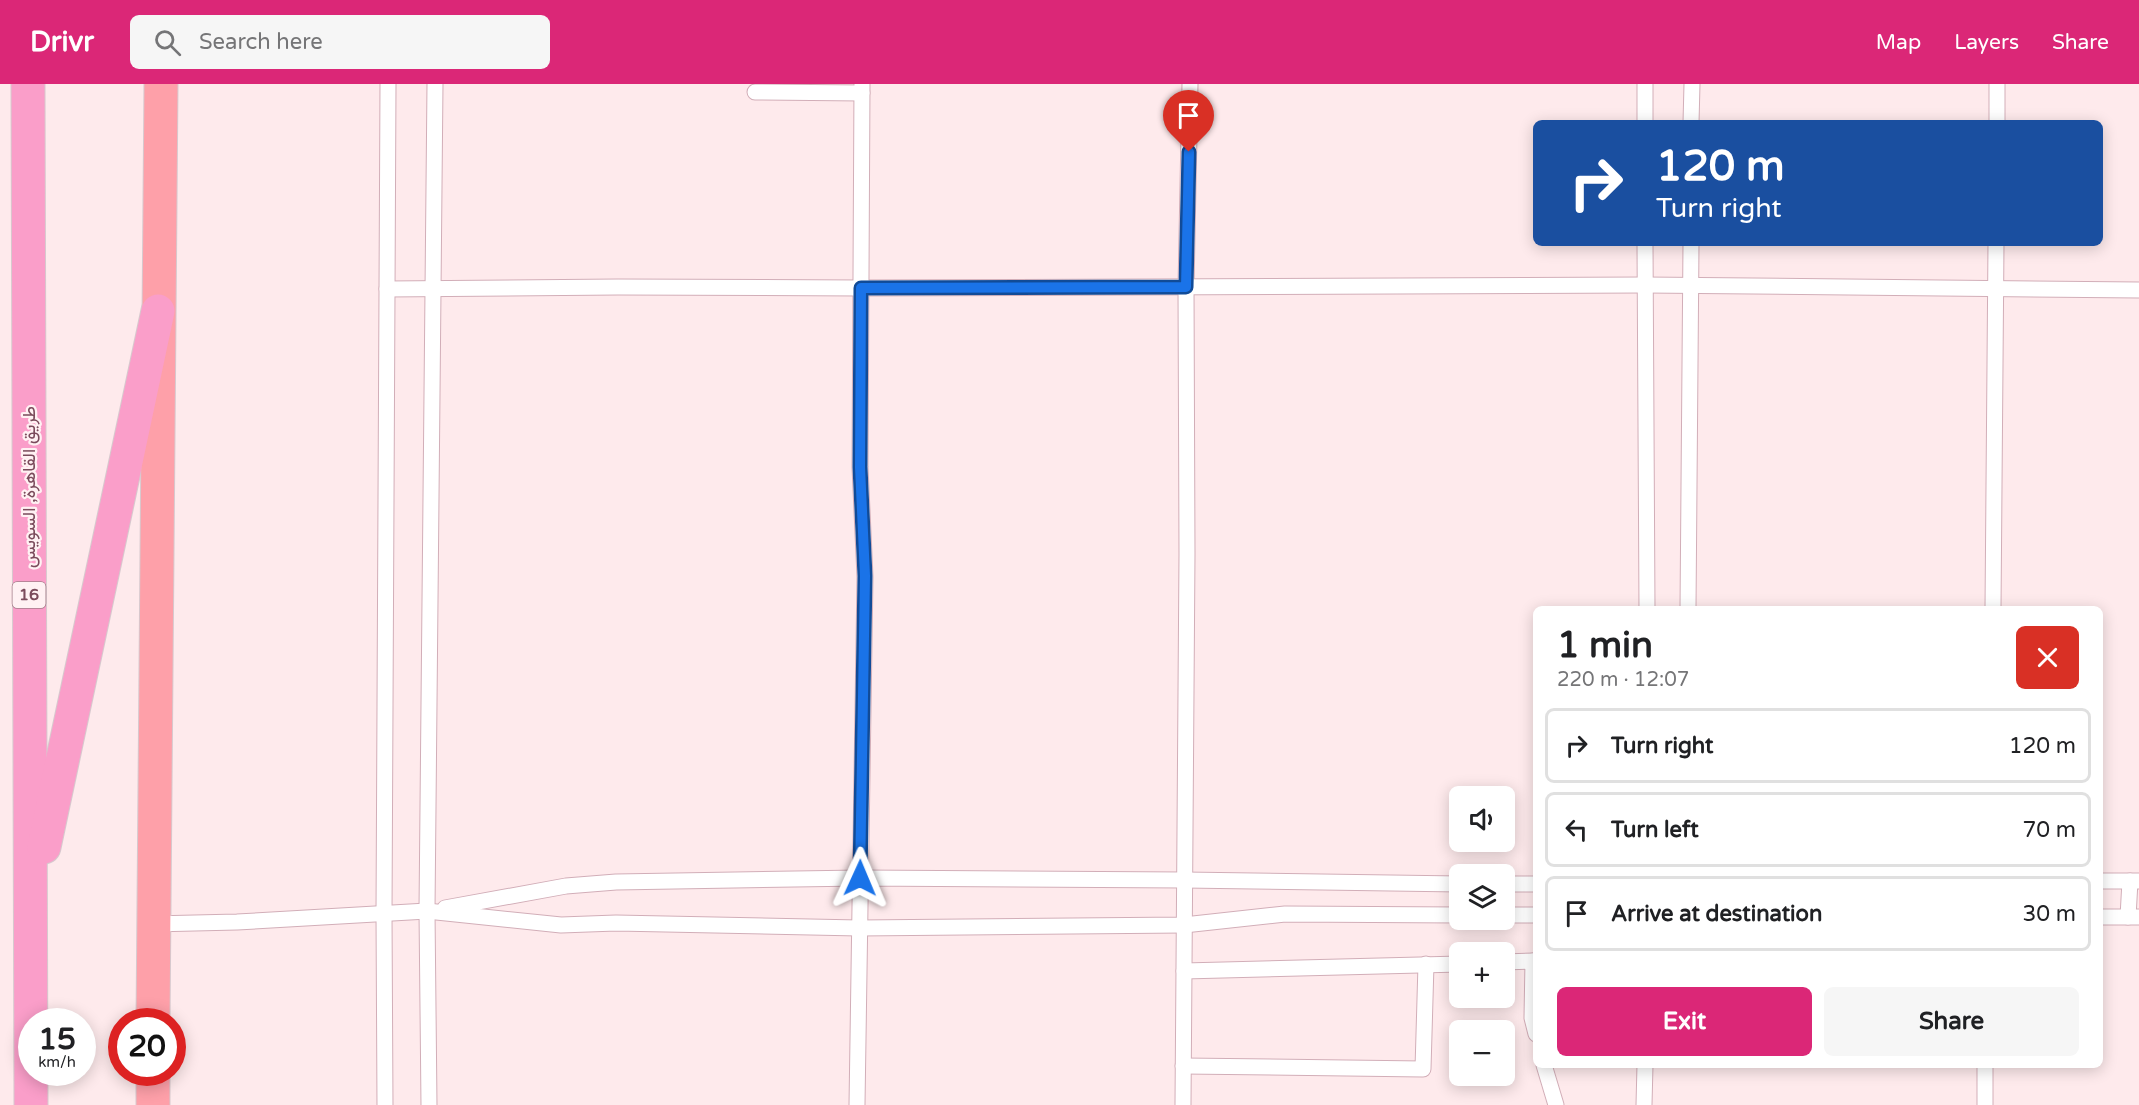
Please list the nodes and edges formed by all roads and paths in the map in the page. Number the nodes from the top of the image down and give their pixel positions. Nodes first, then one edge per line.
1 (28, 84) edge
2 (160, 84) edge
3 (388, 84) edge
4 (435, 84) edge
5 (1190, 84) edge
6 (1645, 84) edge
7 (1692, 84) edge
8 (1997, 84) edge
9 (862, 88) edge
10 (755, 92) dead end
11 (1645, 120) edge
12 (1691, 120) edge
13 (1997, 120) edge
14 (1645, 246) edge
15 (1691, 246) edge
16 (1996, 246) edge
17 (1645, 285) junction
18 (1690, 285) junction
19 (1186, 287) junction
20 (861, 288) junction
21 (387, 289) junction
22 (434, 289) junction
23 (1996, 289) junction
24 (2139, 291) edge
25 (158, 311) junction
26 (1647, 606) edge
27 (1688, 606) edge
28 (1993, 606) edge
29 (860, 878) junction
30 (1184, 880) junction
31 (2103, 881) edge
32 (2134, 881) edge
33 (1449, 884) edge
34 (1515, 884) edge
35 (1533, 884) edge
36 (30, 910) junction
37 (427, 911) junction
38 (384, 914) junction
39 (1449, 915) edge
40 (1515, 915) edge
41 (1533, 915) edge
42 (2103, 917) edge
43 (2134, 917) edge
44 (152, 924) junction
45 (1184, 925) junction
46 (859, 928) junction
47 (1533, 961) edge
48 (1515, 962) edge
49 (1449, 963) edge
50 (1426, 964) junction
51 (1184, 971) junction
52 (1533, 990) edge
53 (153, 1008) edge
54 (1533, 1022) edge
55 (1183, 1066) junction
56 (1545, 1068) edge
57 (1645, 1068) edge
58 (1985, 1068) edge
59 (153, 1086) edge
60 (31, 1105) edge
61 (153, 1105) edge
62 (386, 1105) edge
63 (429, 1105) edge
64 (857, 1105) edge
65 (1183, 1105) edge
66 (1556, 1105) edge
67 (1644, 1105) edge
68 (1985, 1105) edge

1 - 36 highway, طريق القاهرة, السويس / 16
2 - 25 main road, 16
3 - 21 lane
4 - 22 lane
5 - 19 lane
6 - 11 lane
7 - 12 lane
8 - 13 lane
9 - 10 lane
9 - 20 lane
14 - 17 lane
15 - 18 lane
16 - 23 lane
17 - 18 lane
17 - 19 lane
17 - 26 lane
18 - 23 lane
18 - 27 lane
19 - 20 lane
19 - 30 lane
20 - 22 lane
20 - 29 lane
21 - 22 lane
21 - 38 lane
22 - 37 lane
23 - 24 lane
23 - 28 lane
25 - 36 highway, 16
25 - 44 main road, 16
29 - 30 lane
29 - 37 lane
29 - 46 lane
30 - 33 lane
30 - 45 lane
31 - 32 lane
32 - 43 lane
34 - 35 lane
36 - 60 highway, طريق القاهرة, السويس / 16
37 - 38 lane
37 - 46 lane
37 - 63 lane
38 - 44 lane
38 - 62 lane
39 - 45 lane
40 - 41 lane
42 - 43 lane
44 - 53 main road, 16
45 - 46 lane
45 - 51 lane
46 - 64 lane
47 - 48 lane
49 - 50 lane
50 - 51 lane
50 - 55 lane
51 - 55 lane
52 - 54 lane
55 - 65 lane
56 - 66 lane
57 - 67 lane
58 - 68 lane
59 - 61 main road

